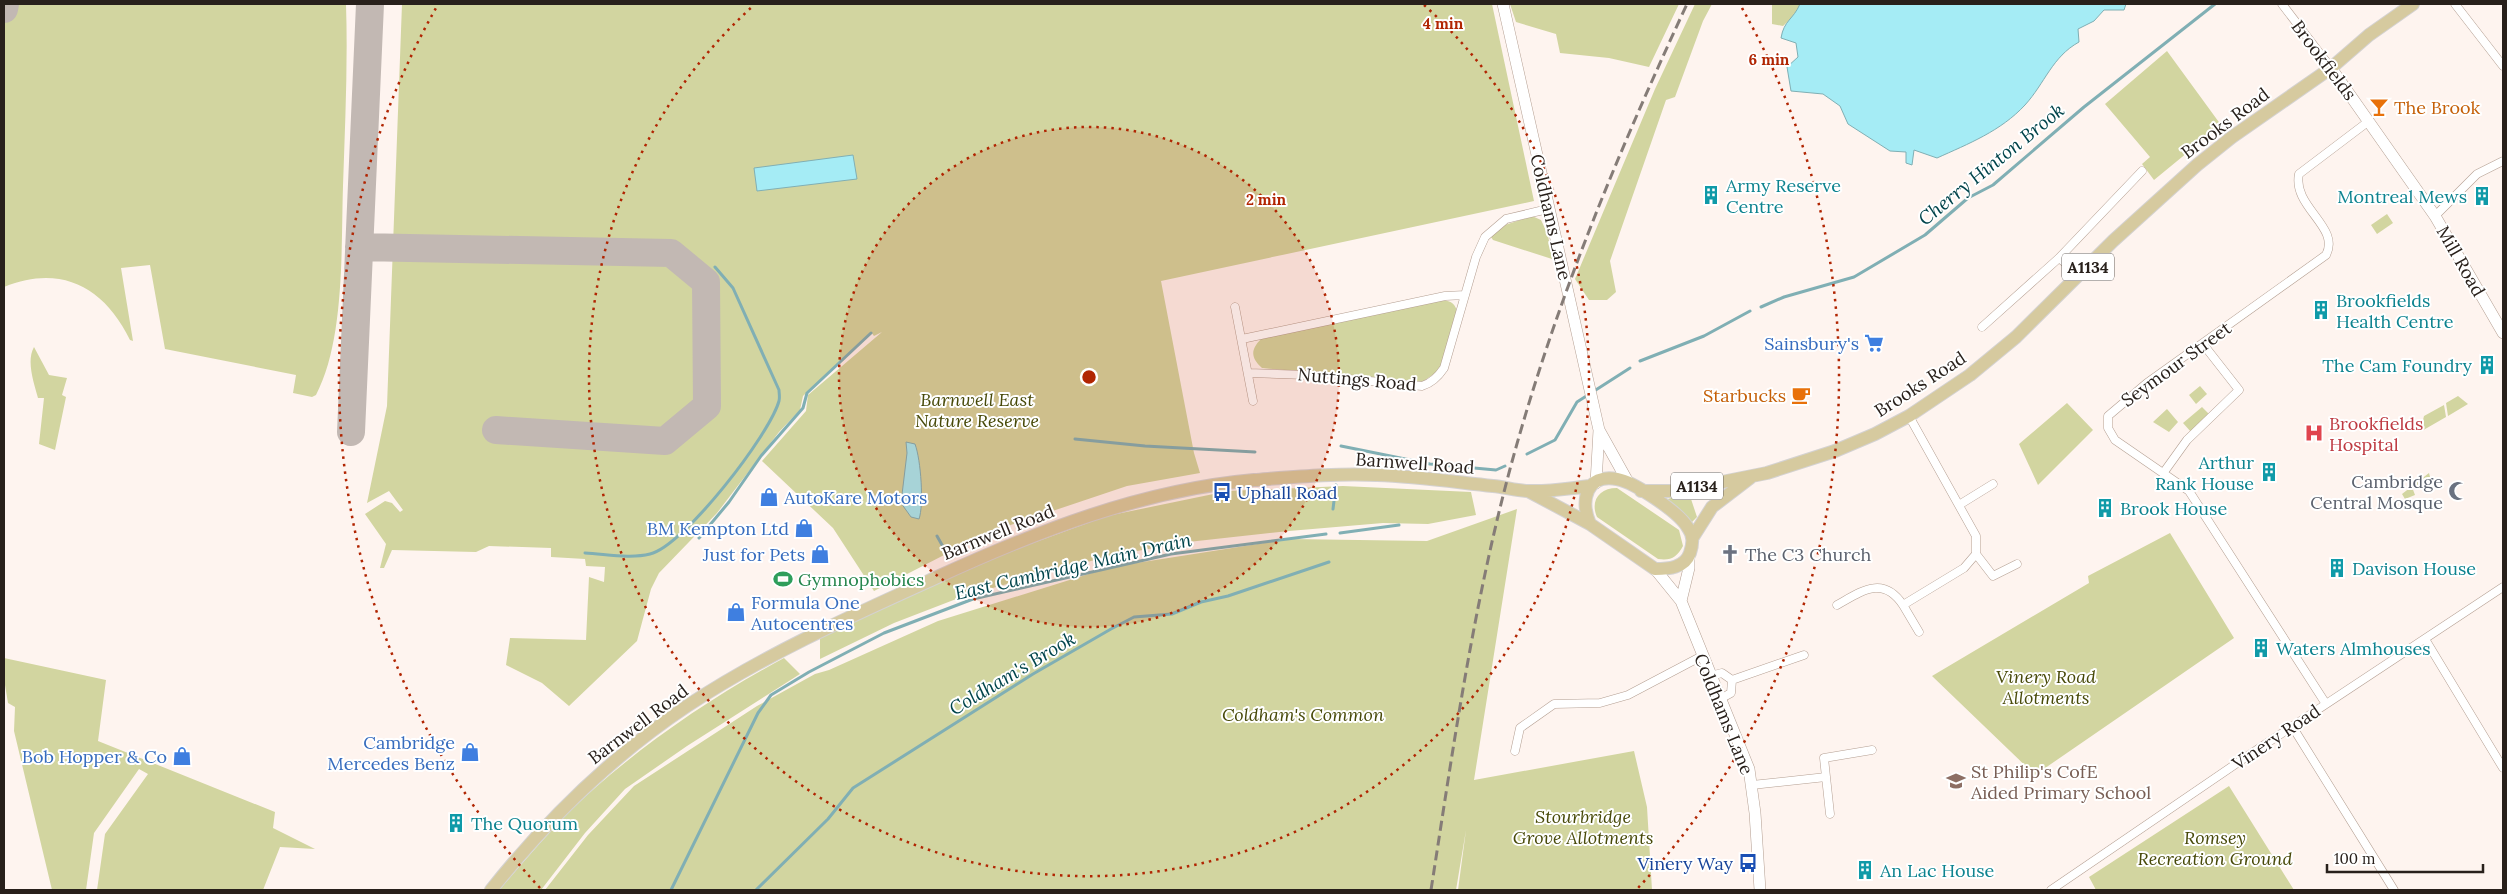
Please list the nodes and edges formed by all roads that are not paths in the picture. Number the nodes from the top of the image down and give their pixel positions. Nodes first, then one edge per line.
1 (1502, 4) edge
2 (2282, 4) edge
3 (2413, 4) edge
4 (2456, 4) edge
5 (2503, 66) edge
6 (2331, 68) junction
7 (2369, 121) junction
8 (2503, 161) edge
9 (2142, 171) dead end
10 (1548, 209) junction
11 (2434, 216) junction
12 (2059, 258) junction
13 (2080, 275) junction
14 (1465, 295) junction
15 (1235, 307) dead end
16 (1982, 327) dead end
17 (2503, 333) edge
18 (1242, 339) junction
19 (2203, 344) junction
20 (1248, 373) junction
21 (1253, 401) dead end
22 (1909, 416) junction
23 (1600, 430) junction
24 (2164, 472) junction
25 (1752, 476) junction
26 (1628, 482) junction
27 (1593, 484) junction
28 (1993, 484) dead end
29 (1641, 490) junction
30 (1528, 491) junction
31 (1959, 505) junction
32 (1590, 524) junction
33 (1693, 537) junction
34 (1976, 554) junction
35 (1689, 557) junction
36 (2017, 564) dead end
37 (1655, 570) junction
38 (2503, 587) edge
39 (1681, 601) junction
40 (1837, 605) dead end
41 (1903, 605) junction
42 (1919, 632) dead end
43 (2425, 639) junction
44 (1804, 655) dead end
45 (1702, 656) junction
46 (1710, 676) junction
47 (1732, 680) junction
48 (1720, 698) junction
49 (2326, 704) junction
50 (2292, 726) junction
51 (1872, 750) dead end
52 (1515, 751) dead end
53 (2503, 766) edge
54 (1826, 777) junction
55 (1752, 784) junction
56 (1830, 814) dead end
57 (491, 890) edge
58 (1760, 890) edge
59 (2053, 890) edge
60 (2394, 890) edge

1 - 10 street, Coldhams Lane
2 - 6 street, Brookfields
3 - 6 main road, A1134
4 - 5 street
6 - 7 street, Brookfields
6 - 13 main road, Brooks Road / A1134
7 - 11 street, Brookfields
7 - 19 street, Seymour Street
8 - 11 street
9 - 12 street
10 - 14 street, Nuttings Road
10 - 23 street, Coldhams Lane
11 - 17 street, Mill Road
12 - 13 street
12 - 16 street
13 - 22 main road, Brooks Road / A1134
14 - 18 street
14 - 20 street, Nuttings Road
15 - 18 street
18 - 20 street
19 - 24 street
19 - 24 street, Seymour Street
20 - 21 street
22 - 25 main road, Brooks Road / A1134
22 - 31 street
23 - 26 street, Coldhams Lane
23 - 27 street, Coldhams Lane
24 - 49 street, Seymour Street
25 - 29 main road, Brooks Road / A1134
25 - 33 main road, Brooks Road / A1134
26 - 27 main road, A1134
26 - 29 main road, A1134
27 - 30 main road, Barnwell Road / A1134
27 - 32 main road
28 - 31 street
29 - 33 main road, A1134
30 - 32 main road, Barnwell Road / A1134
30 - 57 main road, Barnwell Road / A1134
31 - 34 street
32 - 37 main road, A1134
33 - 35 main road, A1134
34 - 36 street
34 - 41 street
35 - 37 main road
35 - 39 street
37 - 39 street, Coldhams Lane
38 - 43 street, Vinery Road
39 - 45 street, Coldhams Lane
40 - 41 street
41 - 42 street
43 - 49 street, Vinery Road
43 - 53 street
44 - 47 street
45 - 46 street, Coldhams Lane
45 - 52 street
46 - 47 street
46 - 48 street, Coldhams Lane
47 - 48 street
48 - 55 street, Coldhams Lane
49 - 50 street, Vinery Road
50 - 59 street, Vinery Road
50 - 60 street
51 - 54 street
54 - 55 street
54 - 56 street
55 - 58 street, Coldhams Lane

